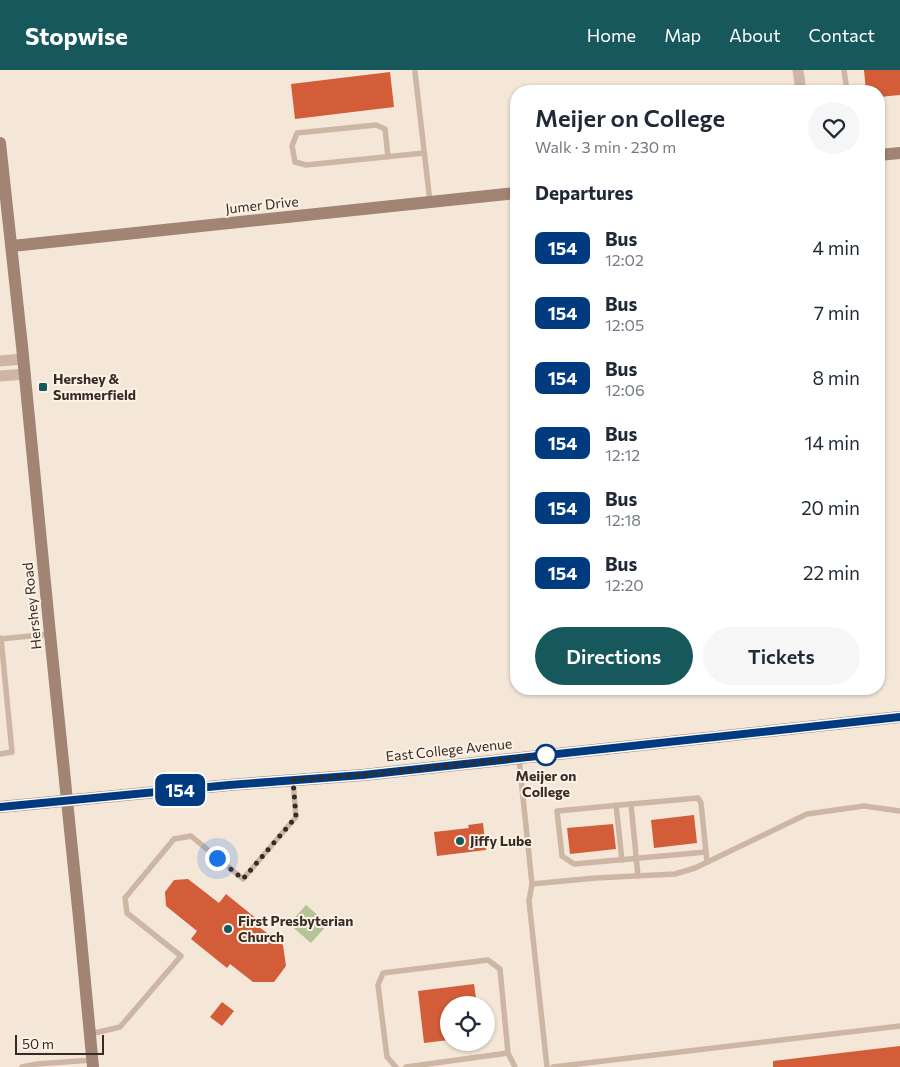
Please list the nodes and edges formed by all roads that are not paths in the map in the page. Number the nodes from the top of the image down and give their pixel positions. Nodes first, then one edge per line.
1 (798, 70) edge
2 (844, 70) edge
3 (415, 72) dead end
4 (800, 85) edge
5 (846, 85) edge
6 (0, 142) edge
7 (424, 153) junction
8 (900, 153) edge
9 (885, 154) edge
10 (388, 156) junction
11 (510, 194) edge
12 (430, 202) junction
13 (12, 246) junction
14 (23, 359) junction
15 (0, 361) edge
16 (25, 374) junction
17 (0, 376) edge
18 (50, 634) junction
19 (1, 639) edge
20 (900, 717) edge
21 (0, 754) edge
22 (519, 758) junction
23 (293, 780) junction
24 (67, 800) junction
25 (631, 804) junction
26 (616, 805) junction
27 (0, 807) edge
28 (900, 811) edge
29 (706, 852) junction
30 (636, 858) junction
31 (622, 860) junction
32 (707, 862) junction
33 (638, 876) junction
34 (532, 884) junction
35 (900, 1026) edge
36 (90, 1034) junction
37 (508, 1053) junction
38 (93, 1063) edge
39 (594, 1065) edge
40 (22, 1067) edge
41 (396, 1067) edge
42 (406, 1067) edge
43 (515, 1067) edge
44 (547, 1067) edge
45 (553, 1067) edge

1 - 4 street
2 - 5 lane
3 - 7 lane
6 - 13 main road, Hershey Road
7 - 10 lane
7 - 12 lane
8 - 9 main road
10 - 10 lane
11 - 12 main road, Jumer Drive
12 - 13 main road, Jumer Drive
13 - 14 main road, Hershey Road
14 - 15 street
14 - 16 main road, Hershey Road
16 - 17 street
16 - 18 main road, Hershey Road
18 - 19 lane
18 - 24 main road, Hershey Road
19 - 21 lane
20 - 22 main road, East College Avenue
22 - 23 main road, East College Avenue
22 - 34 lane
23 - 24 main road, East College Avenue
23 - 36 lane
24 - 27 main road, East College Avenue
24 - 36 main road, Hershey Road
25 - 26 lane
25 - 29 lane
25 - 30 lane
26 - 31 lane
26 - 31 lane
28 - 32 lane
29 - 30 lane
29 - 32 lane
30 - 31 lane
30 - 33 lane
32 - 33 lane
33 - 34 lane
34 - 44 lane
35 - 39 lane
36 - 38 main road, Hershey Road
37 - 41 lane
37 - 42 lane
37 - 43 lane
38 - 40 lane
39 - 45 lane

